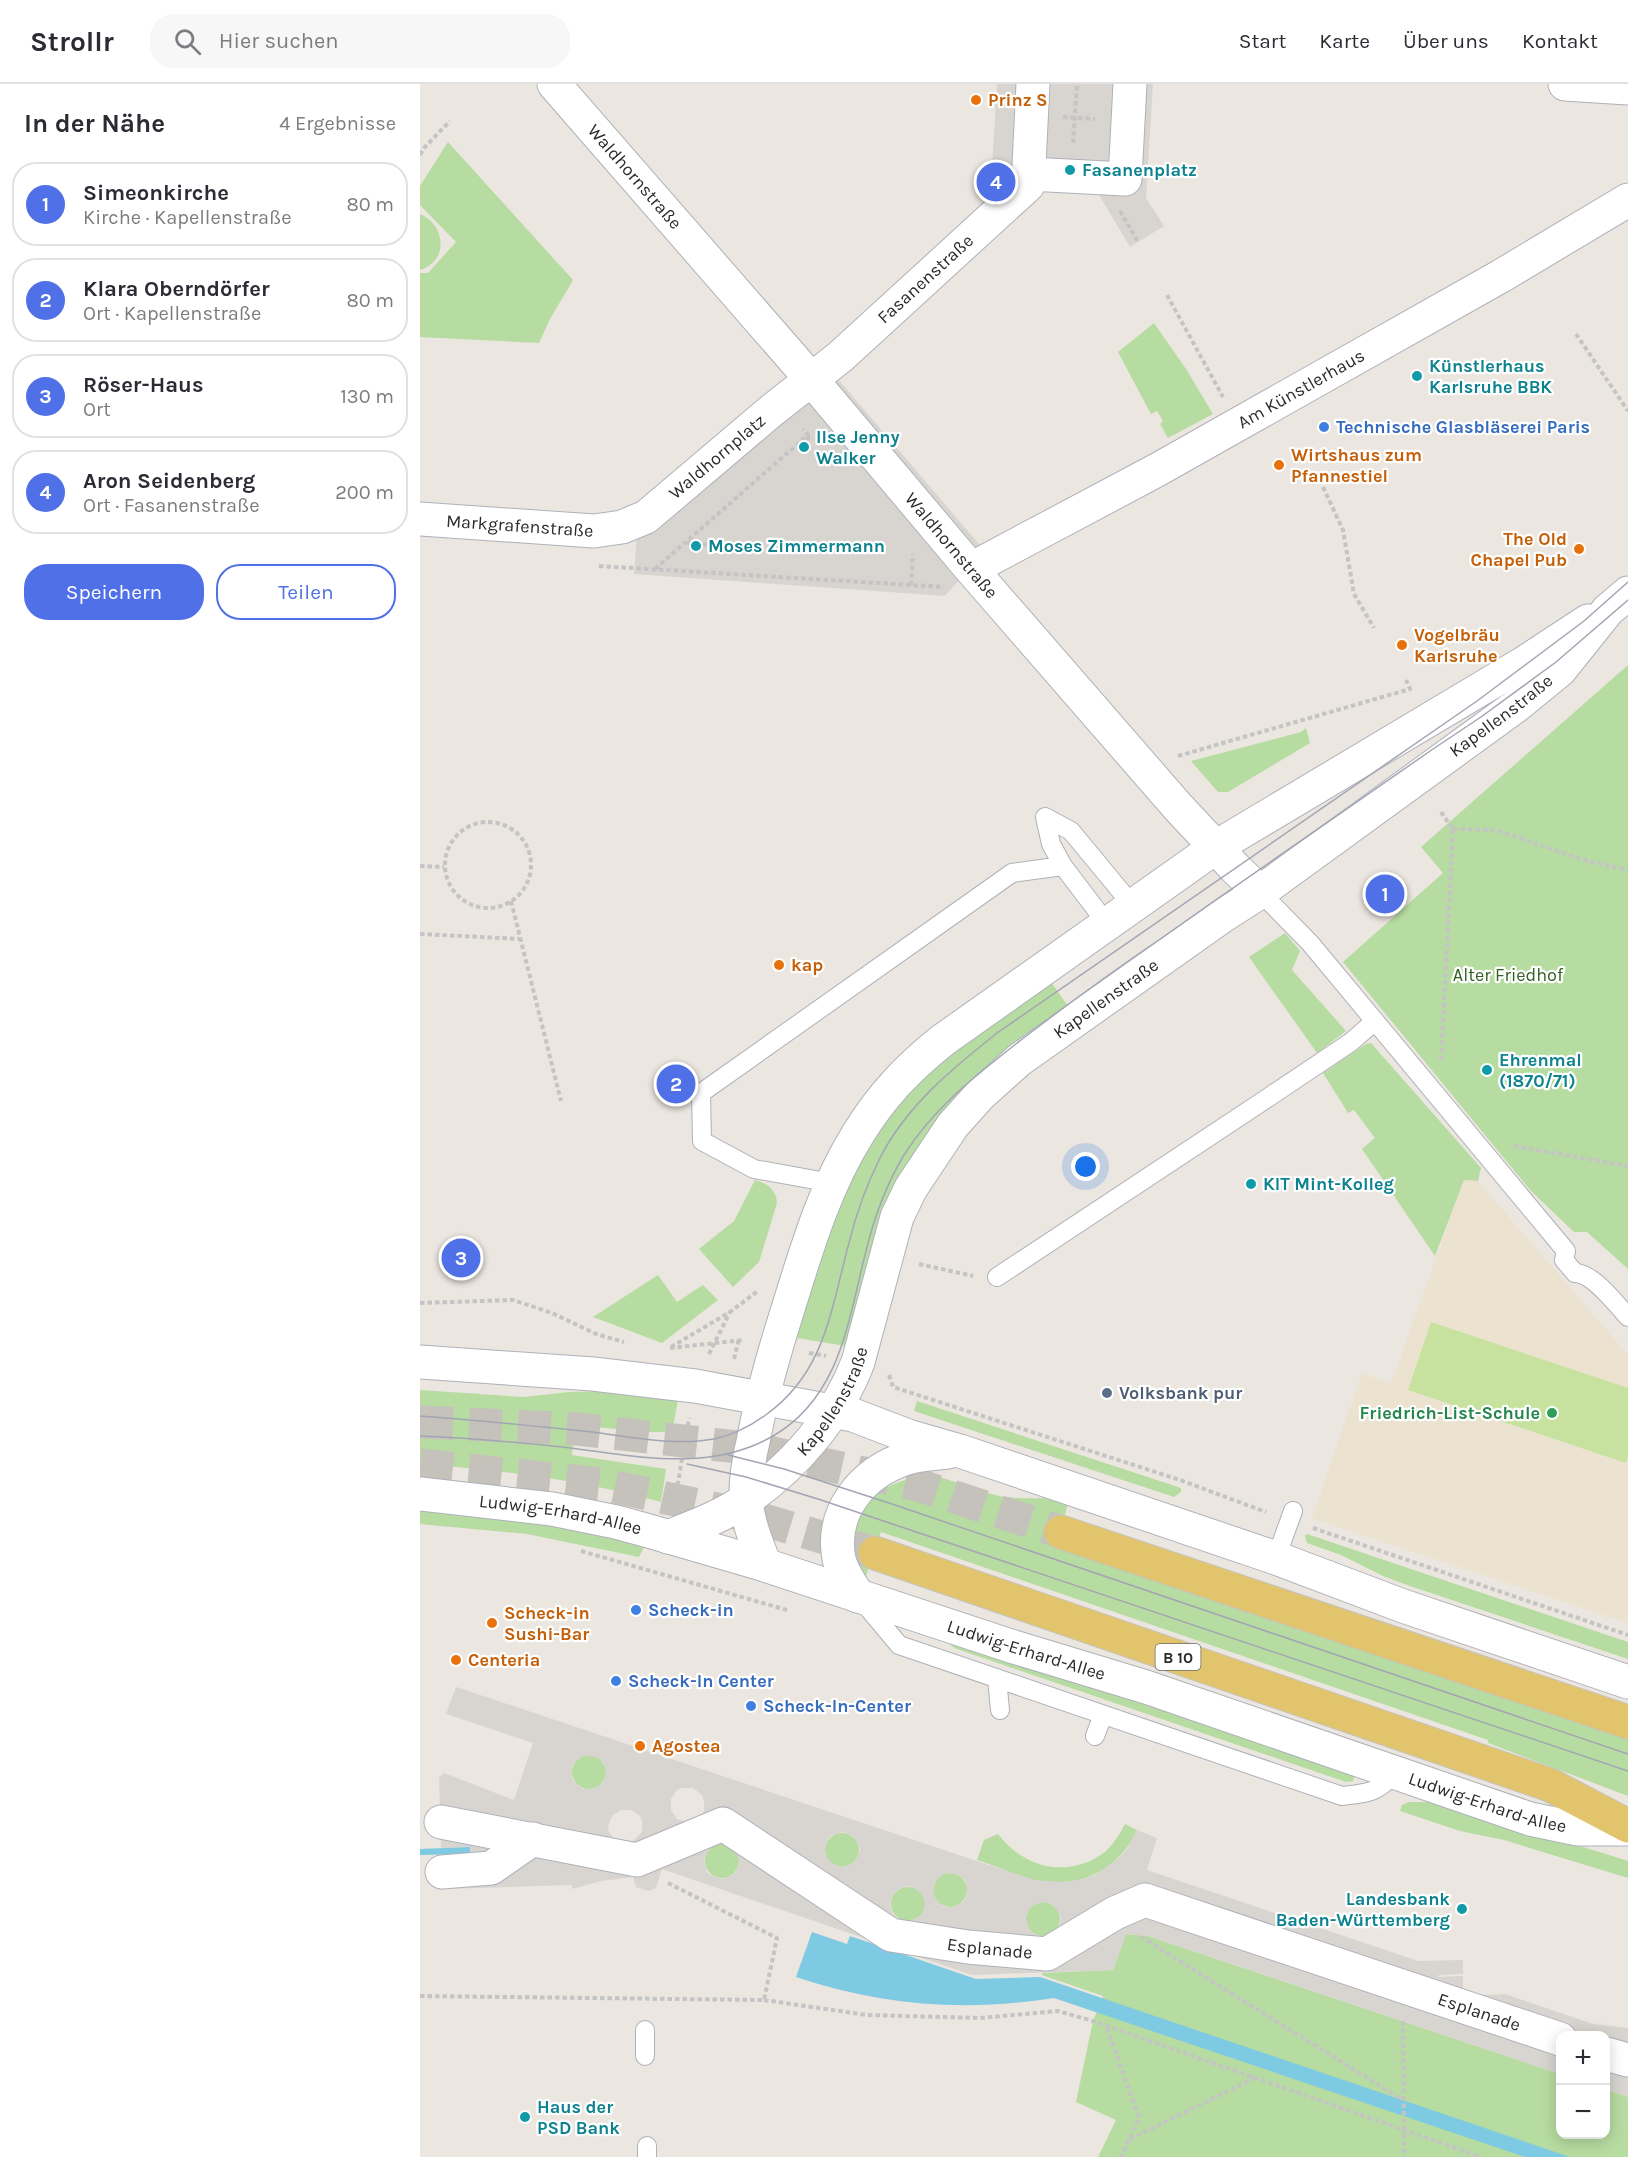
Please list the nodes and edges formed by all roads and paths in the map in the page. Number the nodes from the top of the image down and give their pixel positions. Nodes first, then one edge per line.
1 (554, 84) edge
2 (1033, 84) edge
3 (1077, 84) edge
4 (1130, 84) edge
5 (1564, 84) edge
6 (1626, 94) edge
7 (1059, 117) dead end
8 (1074, 118) junction
9 (1098, 119) dead end
10 (450, 121) dead end
11 (1072, 154) dead end
12 (420, 155) edge
13 (1029, 174) junction
14 (1628, 200) edge
15 (1167, 296) dead end
16 (1576, 334) dead end
17 (811, 379) junction
18 (780, 404) junction
19 (1628, 411) edge
20 (1238, 424) junction
21 (808, 435) junction
22 (808, 452) dead end
23 (1323, 487) dead end
24 (420, 519) edge
25 (622, 528) joint
26 (688, 541) junction
27 (708, 542) dead end
28 (595, 566) dead end
29 (971, 569) junction
30 (654, 570) junction
31 (1618, 602) edge
32 (1374, 628) dead end
33 (1406, 680) dead end
34 (1142, 766) junction
35 (1441, 812) dead end
36 (1453, 829) junction
37 (1216, 847) junction
38 (420, 866) edge
39 (1063, 866) junction
40 (444, 867) junction
41 (1628, 870) edge
42 (1260, 892) junction
43 (511, 901) junction
44 (1120, 915) junction
45 (420, 934) edge
46 (520, 939) junction
47 (1375, 1021) junction
48 (1439, 1097) junction
49 (561, 1101) dead end
50 (1478, 1146) junction
51 (1628, 1166) edge
52 (832, 1183) junction
53 (886, 1255) junction
54 (997, 1277) joint
55 (756, 1292) dead end
56 (420, 1304) edge
57 (730, 1312) junction
58 (1628, 1317) edge
59 (629, 1343) dead end
60 (714, 1343) junction
61 (660, 1347) dead end
62 (776, 1347) junction
63 (670, 1348) junction
64 (420, 1362) edge
65 (858, 1362) junction
66 (695, 1386) junction
67 (761, 1398) junction
68 (833, 1413) junction
69 (960, 1451) junction
70 (420, 1494) edge
71 (746, 1500) junction
72 (1292, 1516) junction
73 (1061, 1532) tunnel mouth
74 (668, 1537) junction
75 (574, 1550) dead end
76 (875, 1553) tunnel mouth
77 (1275, 1558) junction
78 (765, 1565) junction
79 (659, 1574) junction
80 (858, 1596) junction
81 (793, 1612) dead end
82 (1628, 1635) edge
83 (997, 1678) junction
84 (1628, 1682) edge
85 (1000, 1710) dead end
86 (1103, 1715) junction
87 (1628, 1722) edge
88 (1095, 1736) dead end
89 (1396, 1773) junction
90 (441, 1822) dead end
91 (1628, 1827) edge
92 (533, 1839) junction
93 (442, 1872) dead end
94 (659, 1878) dead end
95 (1137, 1935) dead end
96 (420, 1996) edge
97 (764, 2000) junction
98 (1402, 2020) dead end
99 (1107, 2027) junction
100 (645, 2030) dead end
101 (1556, 2038) edge
102 (645, 2056) dead end
103 (1255, 2078) junction
104 (1402, 2100) junction
105 (1403, 2130) junction
106 (1129, 2139) junction
107 (1121, 2157) edge
108 (1404, 2157) edge
109 (1481, 2157) edge

1 - 17 main road, Waldhornstraße
2 - 13 main road
3 - 8 path
4 - 13 main road
5 - 6 main road
7 - 8 path
8 - 9 path
8 - 11 path
10 - 12 path
13 - 17 main road, Fasanenstraße
14 - 20 main road, Am Künstlerhaus
15 - 20 path
16 - 19 path
17 - 18 main road, Waldhornplatz
17 - 29 main road, Waldhornstraße
18 - 21 path
18 - 25 main road, Waldhornplatz
20 - 29 main road, Am Künstlerhaus
21 - 22 path
21 - 26 path
23 - 32 path
24 - 25 main road, Markgrafenstraße
26 - 27 path
26 - 30 path
28 - 30 path
29 - 30 path
29 - 34 main road, Waldhornstraße
31 - 37 main road, Kapellenstraße
31 - 42 main road, Kapellenstraße
33 - 34 path
34 - 37 main road, Waldhornstraße
35 - 36 path
36 - 41 path
36 - 48 path
37 - 42 main road, Waldhornstraße
37 - 44 main road, Kapellenstraße
38 - 40 path
39 - 44 lane
39 - 44 lane
39 - 52 lane
40 - 43 path
40 - 43 path
42 - 47 lane
42 - 53 main road, Kapellenstraße
43 - 46 path
44 - 52 main road, Kapellenstraße
45 - 46 path
46 - 49 path
47 - 48 lane
47 - 54 lane
48 - 50 lane
50 - 51 path
50 - 58 lane
52 - 62 main road, Kapellenstraße
53 - 54 path
53 - 65 main road, Kapellenstraße
55 - 57 path
56 - 59 path
57 - 60 path
57 - 63 path
60 - 62 path
60 - 63 path
60 - 66 path
61 - 63 path
62 - 65 path
62 - 67 main road, Kapellenstraße
64 - 66 main road
65 - 68 main road, Kapellenstraße
65 - 72 path
66 - 67 main road
66 - 74 path
67 - 68 main road
67 - 71 main road, Kapellenstraße
68 - 69 main road
68 - 71 main road, Kapellenstraße
69 - 77 main road
69 - 80 main road
70 - 74 main road, Ludwig-Erhard-Allee
71 - 74 main road, Kapellenstraße
71 - 78 main road, Kapellenstraße
72 - 77 lane
72 - 82 path
73 - 87 main road
74 - 78 main road, Ludwig-Erhard-Allee
74 - 79 path
75 - 79 path
76 - 91 main road, B 10
77 - 84 main road
78 - 80 main road, Ludwig-Erhard-Allee
79 - 81 path
80 - 83 lane
80 - 89 main road, Ludwig-Erhard-Allee
83 - 85 lane
83 - 86 lane
86 - 88 lane
86 - 89 lane
89 - 91 main road, Ludwig-Erhard-Allee
90 - 92 main road, Esplanade
92 - 93 main road
92 - 101 main road, Esplanade
94 - 97 path
95 - 104 path
96 - 97 path
97 - 99 path
98 - 104 path
99 - 103 path
99 - 106 path
100 - 102 lane
103 - 105 path
103 - 106 path
104 - 105 path
105 - 108 path
105 - 109 path
106 - 107 path

